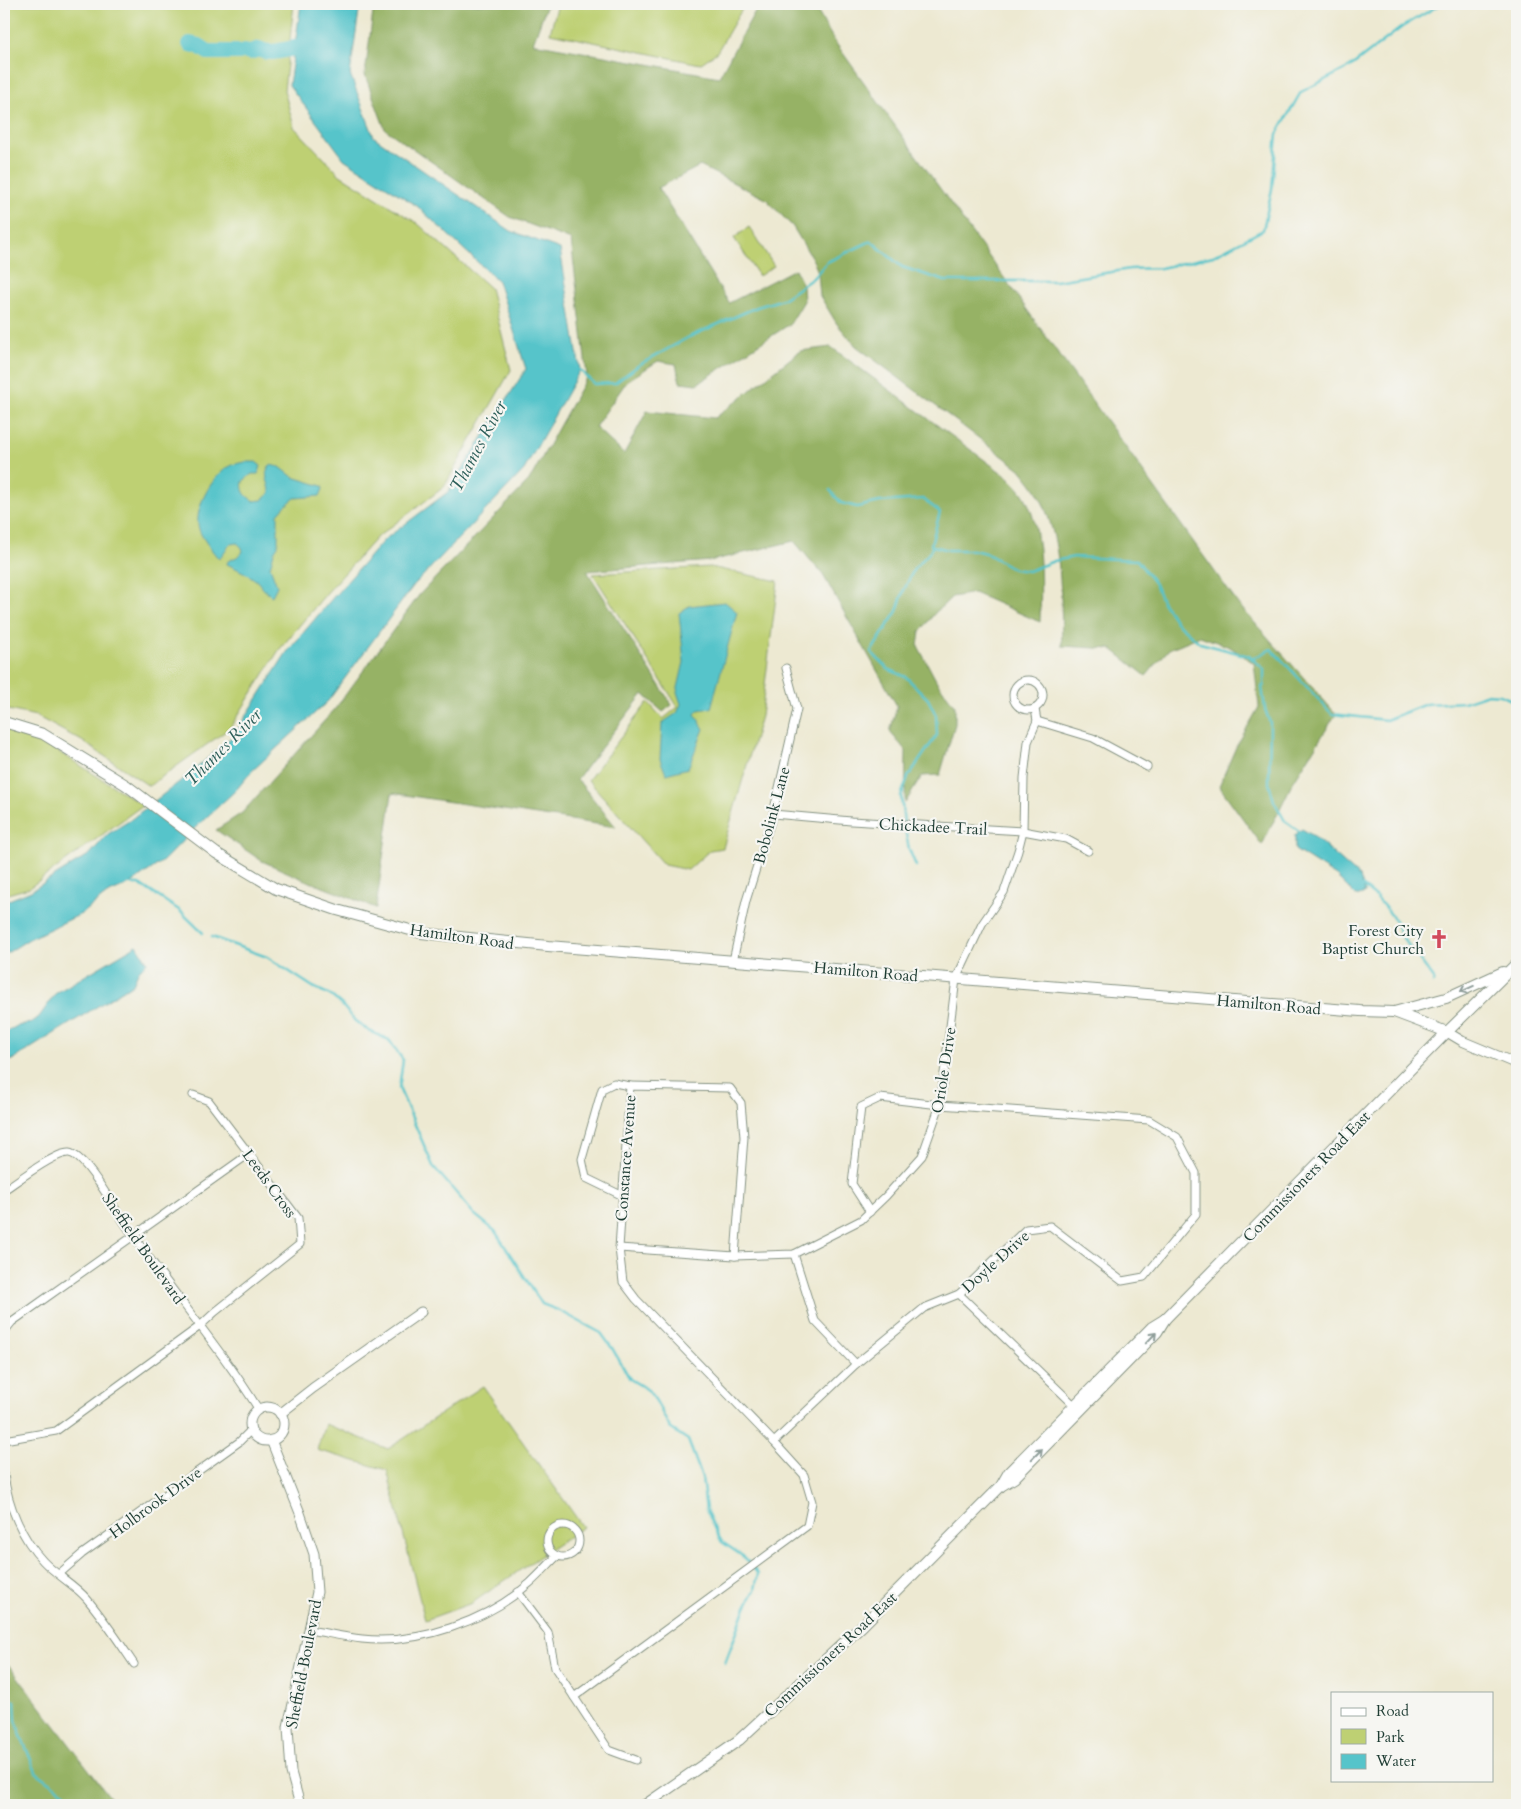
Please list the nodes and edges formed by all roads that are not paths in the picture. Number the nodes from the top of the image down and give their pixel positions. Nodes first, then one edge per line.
1 (786, 668) dead end
2 (1034, 709) junction
3 (1037, 720) junction
4 (4, 722) edge
5 (1147, 767) dead end
6 (773, 814) junction
7 (1022, 831) junction
8 (1088, 851) dead end
9 (733, 961) junction
10 (1514, 966) edge
11 (956, 978) junction
12 (1394, 1012) junction
13 (1447, 1032) junction
14 (1517, 1064) edge
15 (630, 1086) junction
16 (193, 1095) dead end
17 (940, 1105) junction
18 (249, 1154) junction
19 (4, 1190) edge
20 (623, 1196) junction
21 (870, 1212) junction
22 (133, 1236) junction
23 (619, 1248) junction
24 (794, 1254) junction
25 (735, 1256) junction
26 (960, 1294) junction
27 (421, 1312) dead end
28 (1165, 1319) junction
29 (200, 1326) junction
30 (4, 1332) edge
31 (856, 1364) junction
32 (1074, 1405) junction
33 (259, 1410) junction
34 (280, 1414) junction
35 (251, 1430) junction
36 (4, 1440) edge
37 (271, 1440) junction
38 (774, 1442) junction
39 (4, 1475) edge
40 (1001, 1486) junction
41 (557, 1556) junction
42 (58, 1574) junction
43 (518, 1592) junction
44 (309, 1630) junction
45 (134, 1664) dead end
46 (574, 1697) junction
47 (636, 1760) dead end
48 (300, 1805) edge
49 (645, 1805) edge

1 - 6 street, Bobolink Lane
2 - 2 street
2 - 3 street
3 - 5 street
3 - 7 street, Oriole Drive
4 - 9 main road, Hamilton Road
6 - 7 street, Chickadee Trail
6 - 9 street, Bobolink Lane
7 - 8 street, Chickadee Trail
7 - 11 street, Oriole Drive
9 - 11 main road, Hamilton Road
10 -> 12 main road
10 - 13 main road
11 - 12 main road, Hamilton Road
11 - 17 street, Oriole Drive
12 - 13 main road, Hamilton Road
13 - 14 street
13 - 28 main road, Commissioners Road East
15 - 20 street, Constance Avenue
15 - 20 street
15 - 25 street, Constance Avenue
16 - 18 street, Leeds Cross
17 - 21 street, Oriole Drive
17 - 21 street, Doyle Drive
17 - 26 street, Doyle Drive
18 - 22 street
18 - 29 street, Leeds Cross
19 - 22 street, Sheffield Boulevard
20 - 23 street, Constance Avenue
21 - 24 street, Oriole Drive
22 - 29 street, Sheffield Boulevard
22 - 30 street
23 - 25 street, Oriole Drive
23 - 38 street, Constance Avenue
24 - 25 street, Oriole Drive
24 - 31 street
26 - 31 street, Doyle Drive
26 - 32 street
27 - 34 street
28 - 32 main road, Commissioners Road East
40 -> 28 main road, Commissioners Road East
29 - 33 street, Sheffield Boulevard
29 - 36 street
31 - 38 street, Doyle Drive
32 - 40 main road, Commissioners Road East
33 - 34 street
33 - 35 street
34 - 37 street
35 - 37 street
35 - 42 street, Holbrook Drive
37 - 44 street, Sheffield Boulevard
38 - 46 street, Constance Avenue
39 - 42 street
40 - 49 main road, Commissioners Road East
41 - 41 street
41 - 43 street
42 - 45 street
43 - 44 street
43 - 46 street
44 - 48 street, Sheffield Boulevard
46 - 47 street

